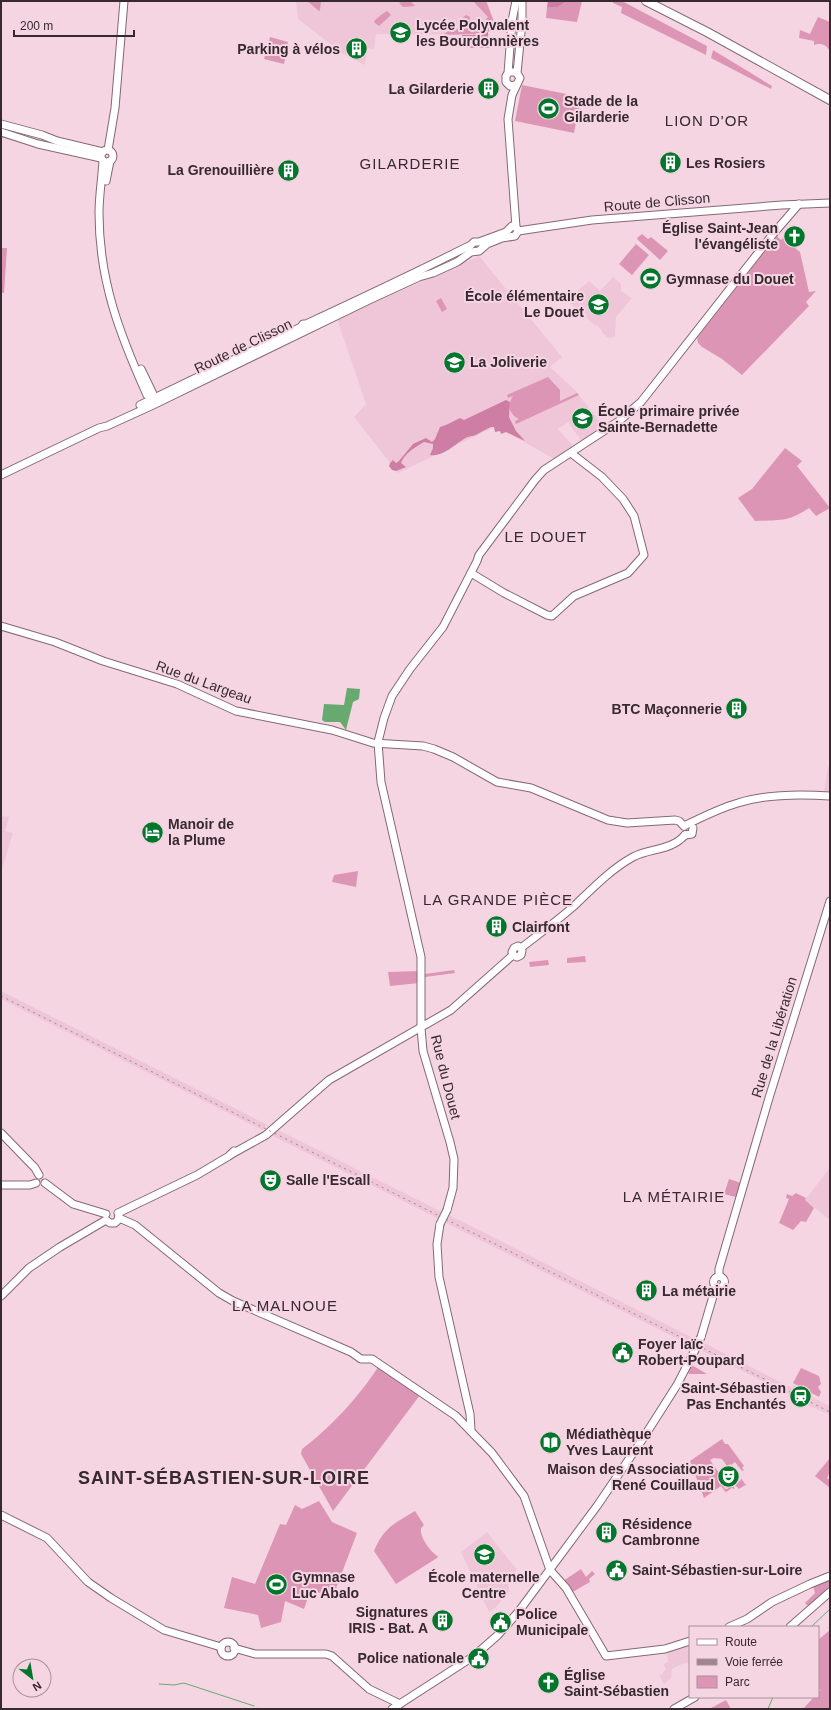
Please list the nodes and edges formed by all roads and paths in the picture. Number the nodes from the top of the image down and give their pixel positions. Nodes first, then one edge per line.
1 (124, 1) edge
2 (516, 1) edge
3 (522, 1) edge
4 (646, 1) edge
5 (508, 73) junction
6 (517, 73) junction
7 (512, 85) junction
8 (830, 100) edge
9 (1, 124) edge
10 (1, 132) edge
11 (105, 157) junction
12 (830, 199) edge
13 (830, 203) edge
14 (799, 204) junction
15 (513, 230) junction
16 (152, 399) junction
17 (574, 453) junction
18 (1, 475) edge
19 (471, 573) junction
20 (1, 626) edge
21 (378, 742) junction
22 (830, 796) edge
23 (689, 826) junction
24 (830, 901) edge
25 (421, 1028) junction
26 (1, 1133) edge
27 (39, 1175) junction
28 (36, 1183) junction
29 (45, 1183) junction
30 (1, 1185) edge
31 (118, 1215) junction
32 (106, 1217) junction
33 (1, 1296) edge
34 (470, 1416) junction
35 (462, 1421) junction
36 (471, 1430) junction
37 (1, 1515) edge
38 (550, 1570) junction
39 (829, 1576) edge
40 (830, 1592) edge
41 (731, 1626) edge
42 (791, 1626) edge
43 (689, 1640) edge
44 (693, 1698) edge
45 (400, 1704) junction
46 (392, 1709) edge
47 (674, 1709) edge

1 - 11 street
2 - 5 street
3 - 6 street
4 - 8 main road
5 - 6 street
5 - 7 street
6 - 7 street
7 - 15 street
9 - 11 street
10 - 11 street
11 - 16 street
12 - 14 street, Route de Clisson
13 - 14 street, Route de Clisson
14 - 15 street, Route de Clisson
14 - 17 street, Rue du Douet
15 - 16 street, Route de Clisson
16 - 18 street, Route de Clisson
17 - 19 street, Rue du Douet
17 - 19 street
19 - 21 street, Rue du Douet
20 - 21 street, Rue du Largeau
21 - 23 street, Rue du Largeau
21 - 25 street, Rue du Douet
22 - 23 street
23 - 25 street
24 - 38 street, Rue de la Libération, bridge
25 - 31 street
25 - 34 street, Rue du Douet, bridge
26 - 27 street
27 - 28 street
27 - 29 street
28 - 29 street
28 - 30 street
29 - 32 street
31 - 32 street
31 - 32 street
31 - 35 street
32 - 33 street
34 - 35 street
34 - 36 street, Rue du Douet
35 - 36 street
36 - 38 street
37 - 45 street
38 - 43 street
38 - 45 street
39 - 41 street
40 - 42 street
44 - 47 street
45 - 46 street

